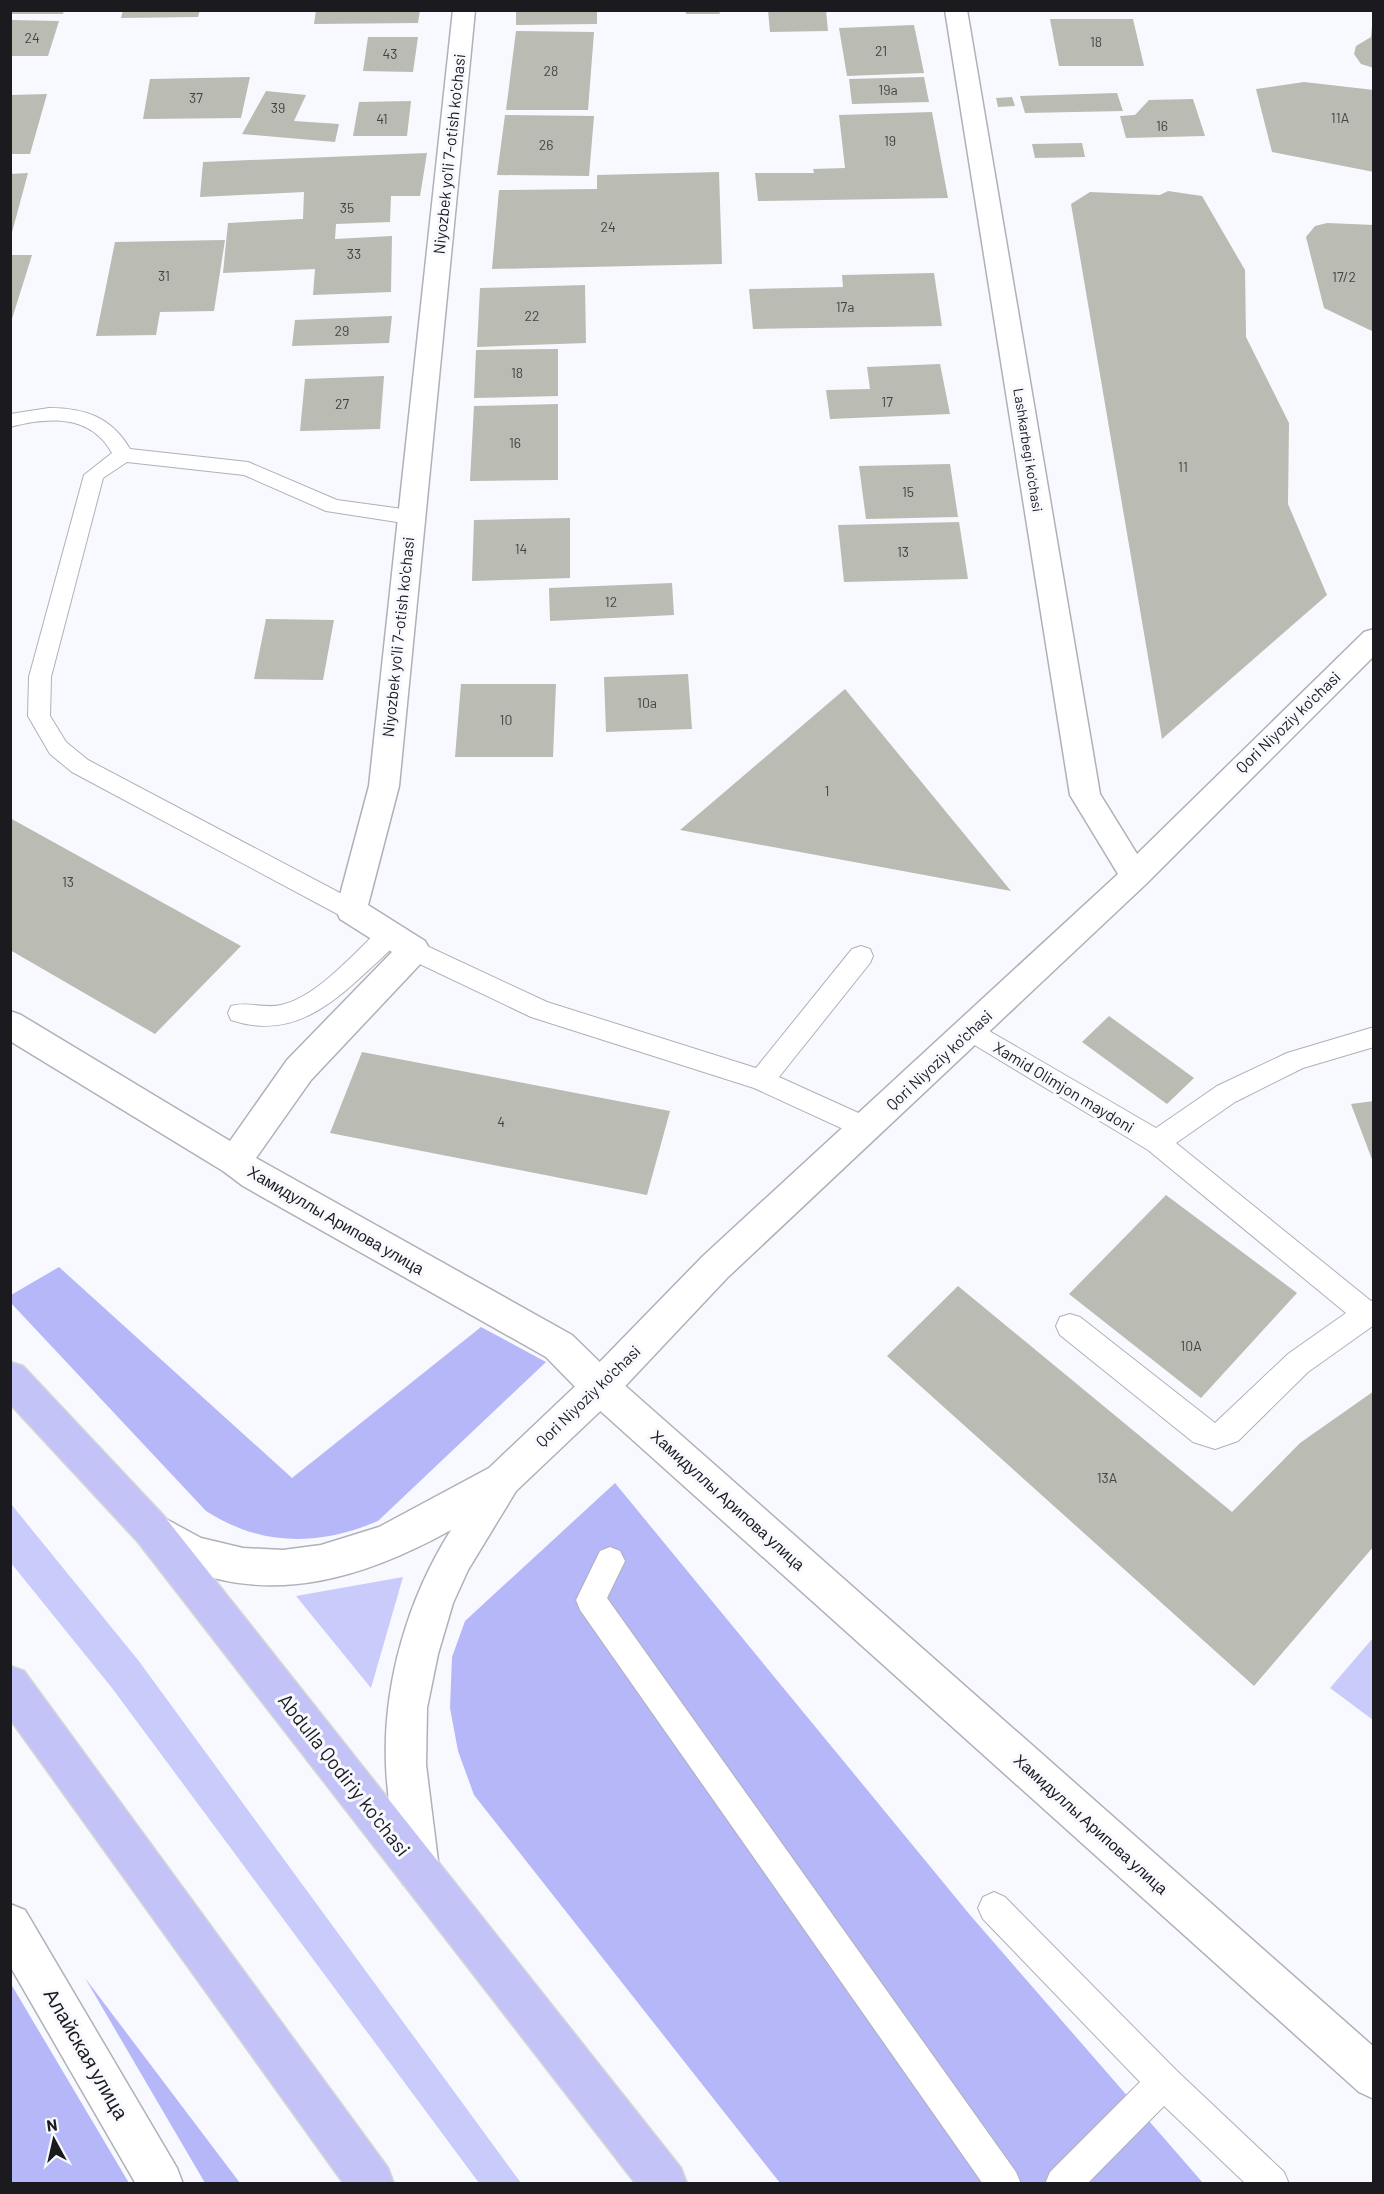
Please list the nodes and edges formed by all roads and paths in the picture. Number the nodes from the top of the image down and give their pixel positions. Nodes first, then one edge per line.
1 (464, 10) edge
2 (956, 10) edge
3 (10, 421) edge
4 (123, 455) junction
5 (410, 517) junction
6 (1374, 639) edge
7 (1136, 876) junction
8 (351, 910) junction
9 (389, 936) junction
10 (414, 950) junction
11 (861, 956) dead end
12 (240, 1013) dead end
13 (10, 1024) edge
14 (972, 1031) junction
15 (1374, 1037) edge
16 (760, 1080) junction
17 (866, 1128) junction
18 (1157, 1142) junction
19 (235, 1161) junction
20 (1370, 1313) edge
21 (1070, 1326) dead end
22 (10, 1378) edge
23 (600, 1387) junction
24 (503, 1479) junction
25 (152, 1529) junction
26 (610, 1561) dead end
27 (10, 1685) edge
28 (418, 1869) junction
29 (994, 1908) dead end
30 (10, 1925) edge
31 (1374, 2077) edge
32 (1164, 2082) junction
33 (161, 2184) edge
34 (372, 2184) edge
35 (665, 2184) edge
36 (1004, 2184) edge
37 (1062, 2184) edge
38 (1272, 2184) edge

1 - 5 street, Niyozbek yo'li 7-otish ko'chasi
2 - 7 street, Lashkarbegi ko'chasi
3 - 4 lane
4 - 5 lane
4 - 8 lane
5 - 8 street, Niyozbek yo'li 7-otish ko'chasi
6 - 7 street, Qori Niyoziy ko'chasi
7 - 14 street, Qori Niyoziy ko'chasi
8 - 9 street
9 - 10 street
9 - 12 lane
10 - 16 lane
10 - 19 street
11 - 16 lane
13 - 19 street, Хамидуллы Арипова улица
14 - 17 street, Qori Niyoziy ko'chasi
14 - 18 lane, Xamid Olimjon maydoni
15 - 18 lane
16 - 17 lane
17 - 23 street, Qori Niyoziy ko'chasi
18 - 20 lane, Xamid Olimjon maydoni
19 - 23 street, Хамидуллы Арипова улица
20 - 21 lane
22 - 25 main road, Abdulla Qodiriy ko'chasi
23 - 24 street, Qori Niyoziy ko'chasi
23 - 31 street, Хамидуллы Арипова улица
24 - 25 street, Qori Niyoziy ko'chasi
24 - 28 street, Qori Niyoziy ko'chasi
25 - 28 main road, Abdulla Qodiriy ko'chasi
26 - 36 lane
27 - 34 main road
28 - 35 main road, Abdulla Qodiriy ko'chasi
29 - 32 lane
30 - 33 street, Алайская улица
32 - 37 lane
32 - 38 lane

